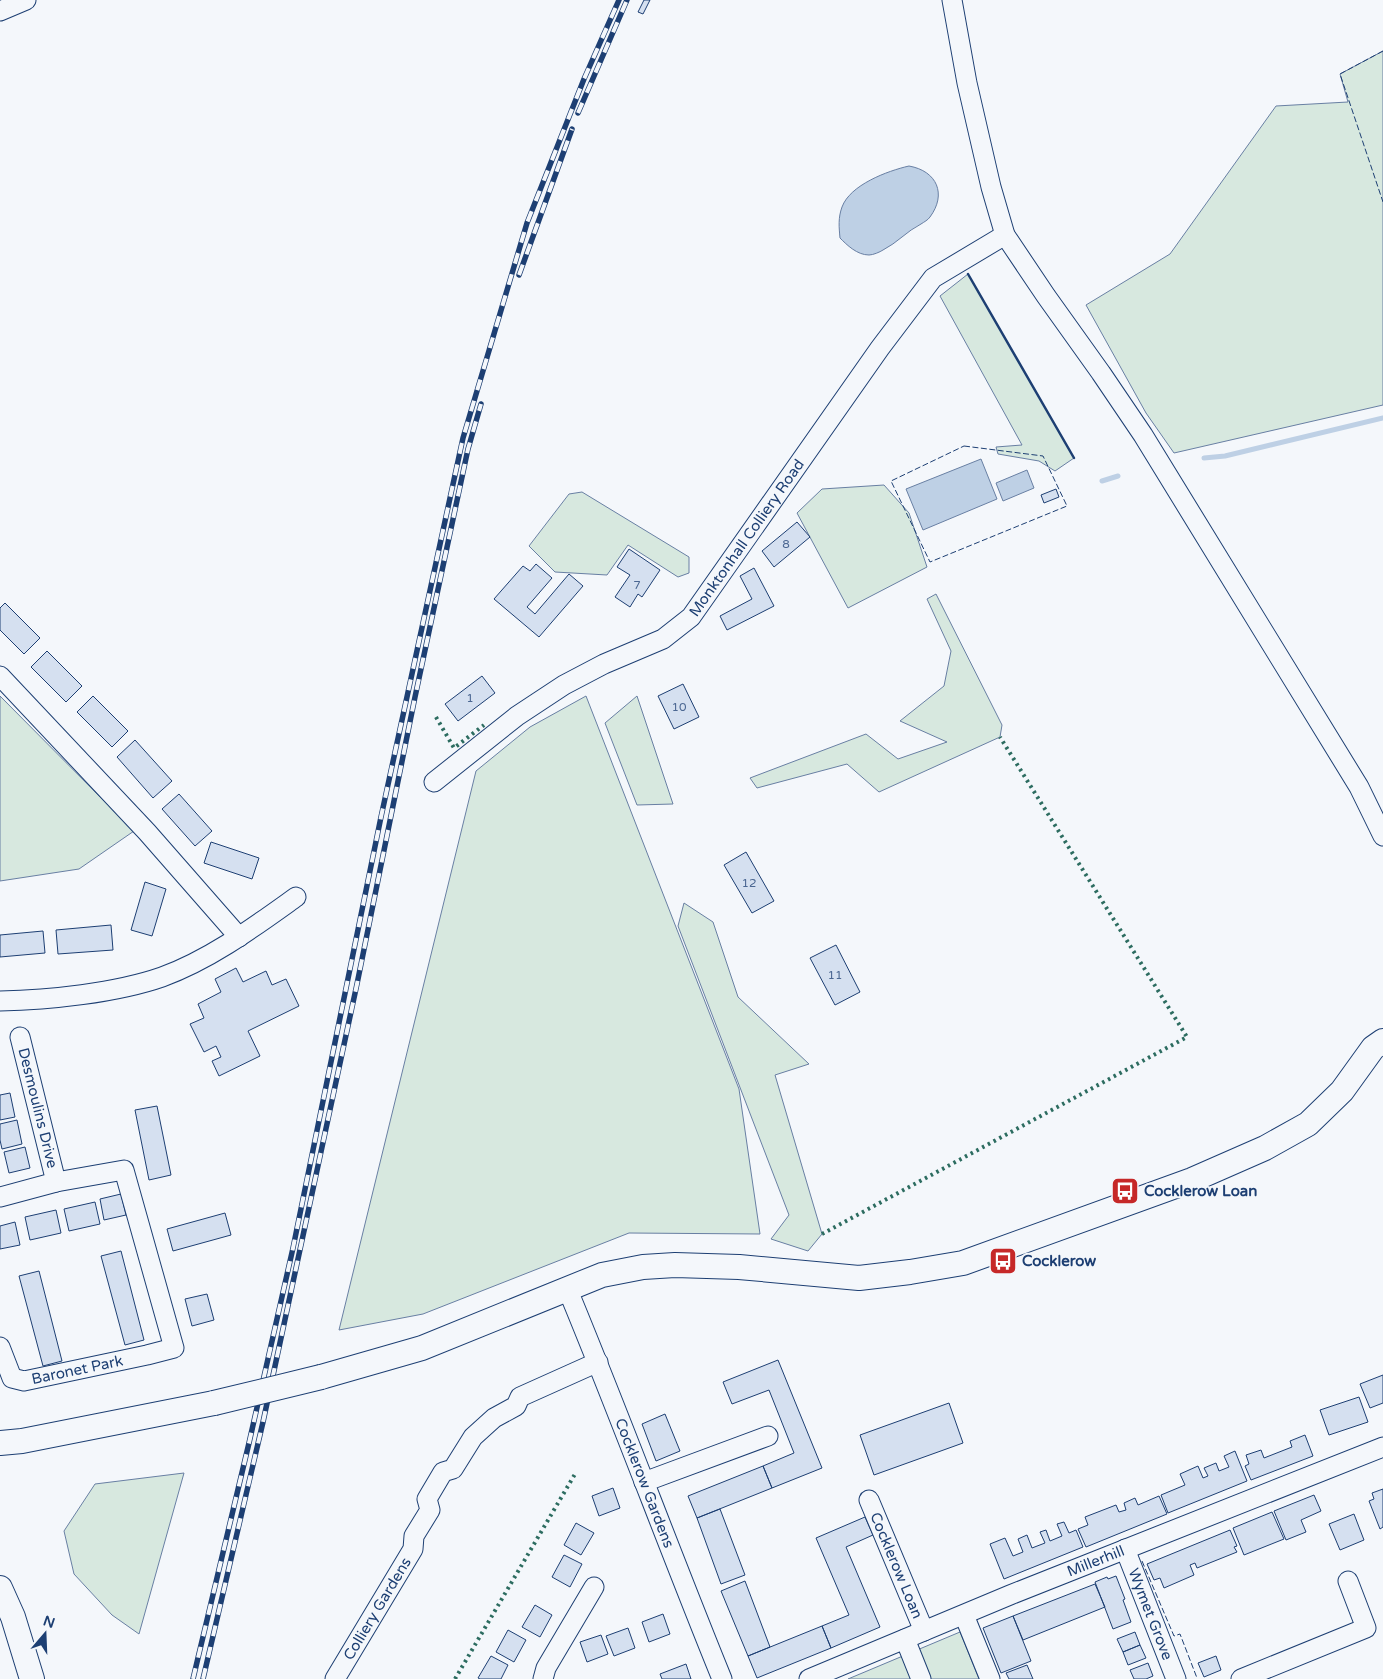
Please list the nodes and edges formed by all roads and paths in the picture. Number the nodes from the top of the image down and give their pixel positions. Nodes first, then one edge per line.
1 (26, 0) edge
2 (952, 0) edge
3 (0, 11) edge
4 (1005, 235) junction
5 (0, 676) edge
6 (434, 782) dead end
7 (1383, 836) edge
8 (296, 897) dead end
9 (239, 937) junction
10 (0, 1001) edge
11 (20, 1037) dead end
12 (1383, 1041) edge
13 (56, 1182) junction
14 (0, 1197) edge
15 (567, 1288) junction
16 (0, 1347) edge
17 (598, 1362) junction
18 (768, 1436) dead end
19 (5, 1446) edge
20 (1383, 1447) edge
21 (644, 1482) junction
22 (869, 1500) dead end
23 (1124, 1549) junction
24 (1348, 1581) dead end
25 (594, 1587) dead end
26 (0, 1588) edge
27 (964, 1614) junction
28 (924, 1631) junction
29 (905, 1639) junction
30 (829, 1675) edge
31 (32, 1679) edge
32 (335, 1679) edge
33 (543, 1679) edge
34 (722, 1679) edge
35 (810, 1679) edge
36 (921, 1679) edge
37 (990, 1679) edge
38 (1176, 1679) edge
39 (1241, 1679) edge

1 - 3 street
2 - 4 street
4 - 6 street, Monktonhall Colliery Road
4 - 7 street
5 - 9 street
8 - 9 street
9 - 10 street
11 - 13 street, Desmoulins Drive
12 - 15 main road
13 - 14 street, Desmoulins Drive
13 - 16 street, Baronet Park
15 - 17 street, Cocklerow Gardens
15 - 19 main road, bridge
17 - 21 street, Cocklerow Gardens
17 - 32 street, Colliery Gardens
18 - 21 street
20 - 23 street, Millerhill
21 - 34 street, Cocklerow Gardens
22 - 28 street, Cocklerow Loan
23 - 27 street, Millerhill
23 - 38 street, Wymet Grove
24 - 39 street
25 - 33 street
26 - 31 main road
27 - 28 street, Millerhill
27 - 37 street
28 - 29 street, Millerhill
29 - 30 street, Millerhill
29 - 36 street
30 - 35 street, Millerhill

